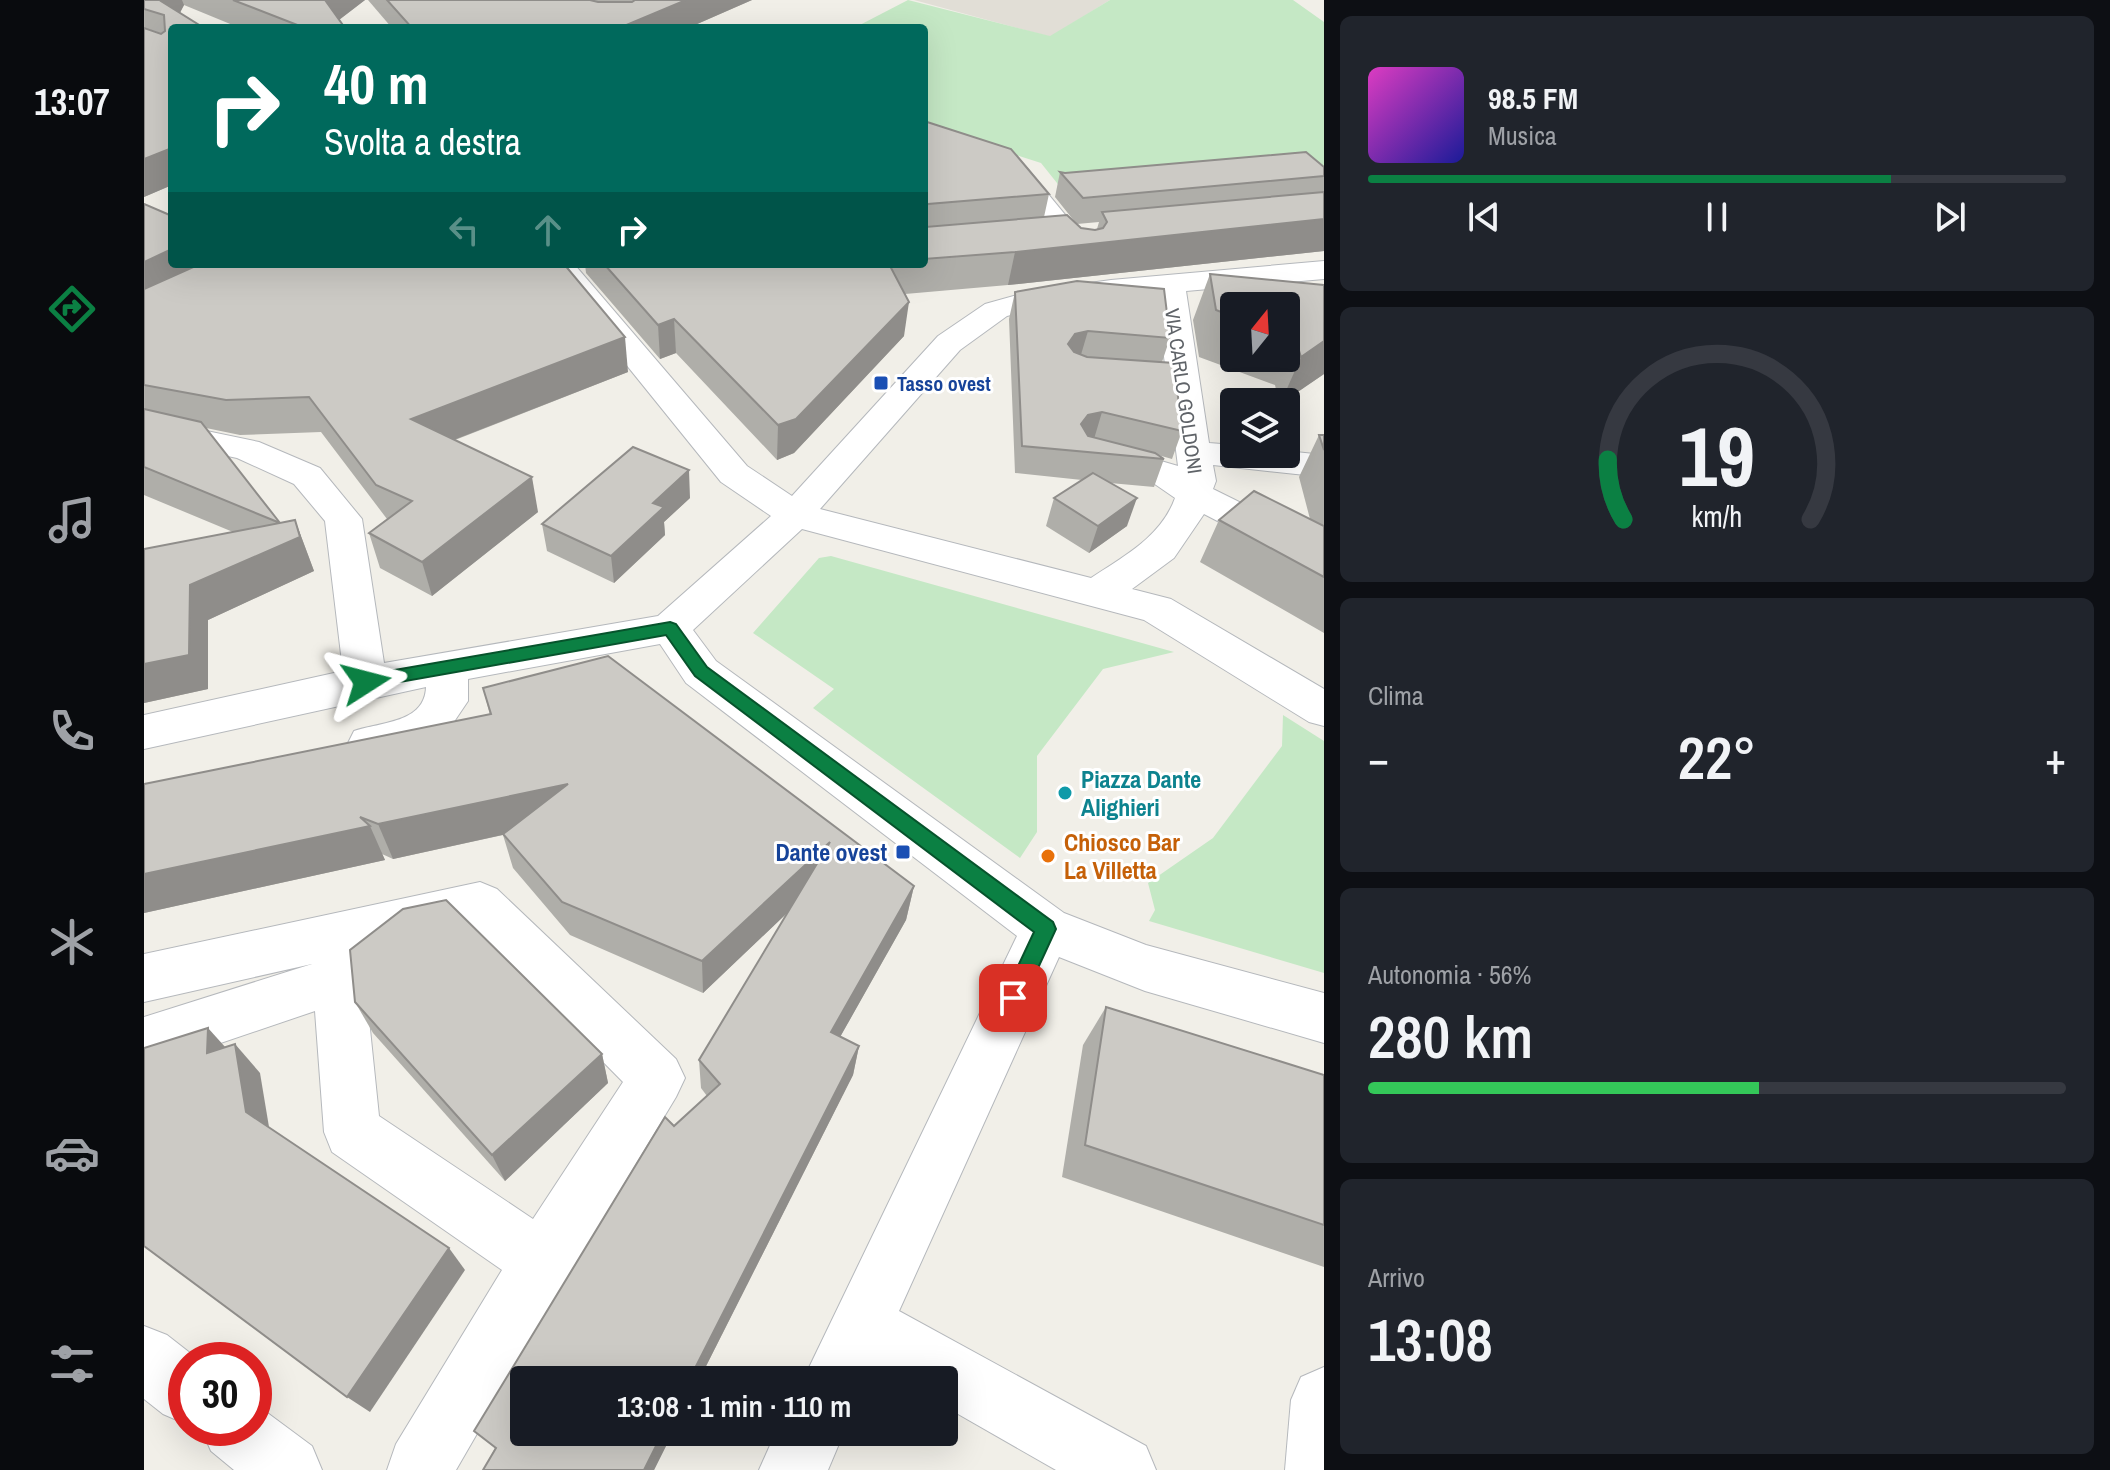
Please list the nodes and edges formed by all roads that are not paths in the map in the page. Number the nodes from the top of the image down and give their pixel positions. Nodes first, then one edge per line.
1 (928, 142) edge
2 (1097, 232) edge
3 (1067, 235) junction
4 (1035, 238) edge
5 (562, 268) edge
6 (1324, 270) edge
7 (1171, 285) junction
8 (1111, 289) junction
9 (144, 428) edge
10 (1194, 452) junction
11 (1093, 453) edge
12 (1324, 466) edge
13 (1194, 494) junction
14 (795, 515) junction
15 (1260, 527) junction
16 (1324, 535) edge
17 (1324, 560) edge
18 (1096, 594) junction
19 (659, 630) junction
20 (447, 668) junction
21 (366, 682) junction
22 (1324, 710) edge
23 (144, 732) edge
24 (330, 752) edge
25 (1040, 942) junction
26 (336, 958) junction
27 (144, 978) edge
28 (1324, 1018) edge
29 (144, 1043) edge
30 (542, 1261) junction
31 (848, 1352) edge
32 (144, 1358) edge
33 (168, 1377) edge
34 (1324, 1400) edge
35 (257, 1446) edge
36 (804, 1446) edge
37 (420, 1468) edge
38 (288, 1470) edge
39 (793, 1470) edge
40 (1122, 1470) edge
41 (1319, 1470) edge

1 - 3 street
2 - 3 street
3 - 4 street
3 - 8 street
5 - 14 street
6 - 7 street
7 - 8 street
7 - 10 street, VIA CARLO GOLDONI
8 - 14 street
9 - 21 street
10 - 12 street
10 - 13 street, VIA CARLO GOLDONI
11 - 13 street
13 - 15 street
13 - 18 street, VIA CARLO GOLDONI
14 - 18 street
14 - 19 street
15 - 16 street
15 - 17 street
18 - 22 street
19 - 20 street
19 - 25 street
20 - 21 street
20 - 24 street
21 - 23 street
25 - 28 street
25 - 31 street
26 - 27 street
26 - 29 street
26 - 30 street
26 - 30 street
30 - 37 street
31 - 40 street
32 - 33 street
34 - 41 street
35 - 38 street
36 - 39 street

